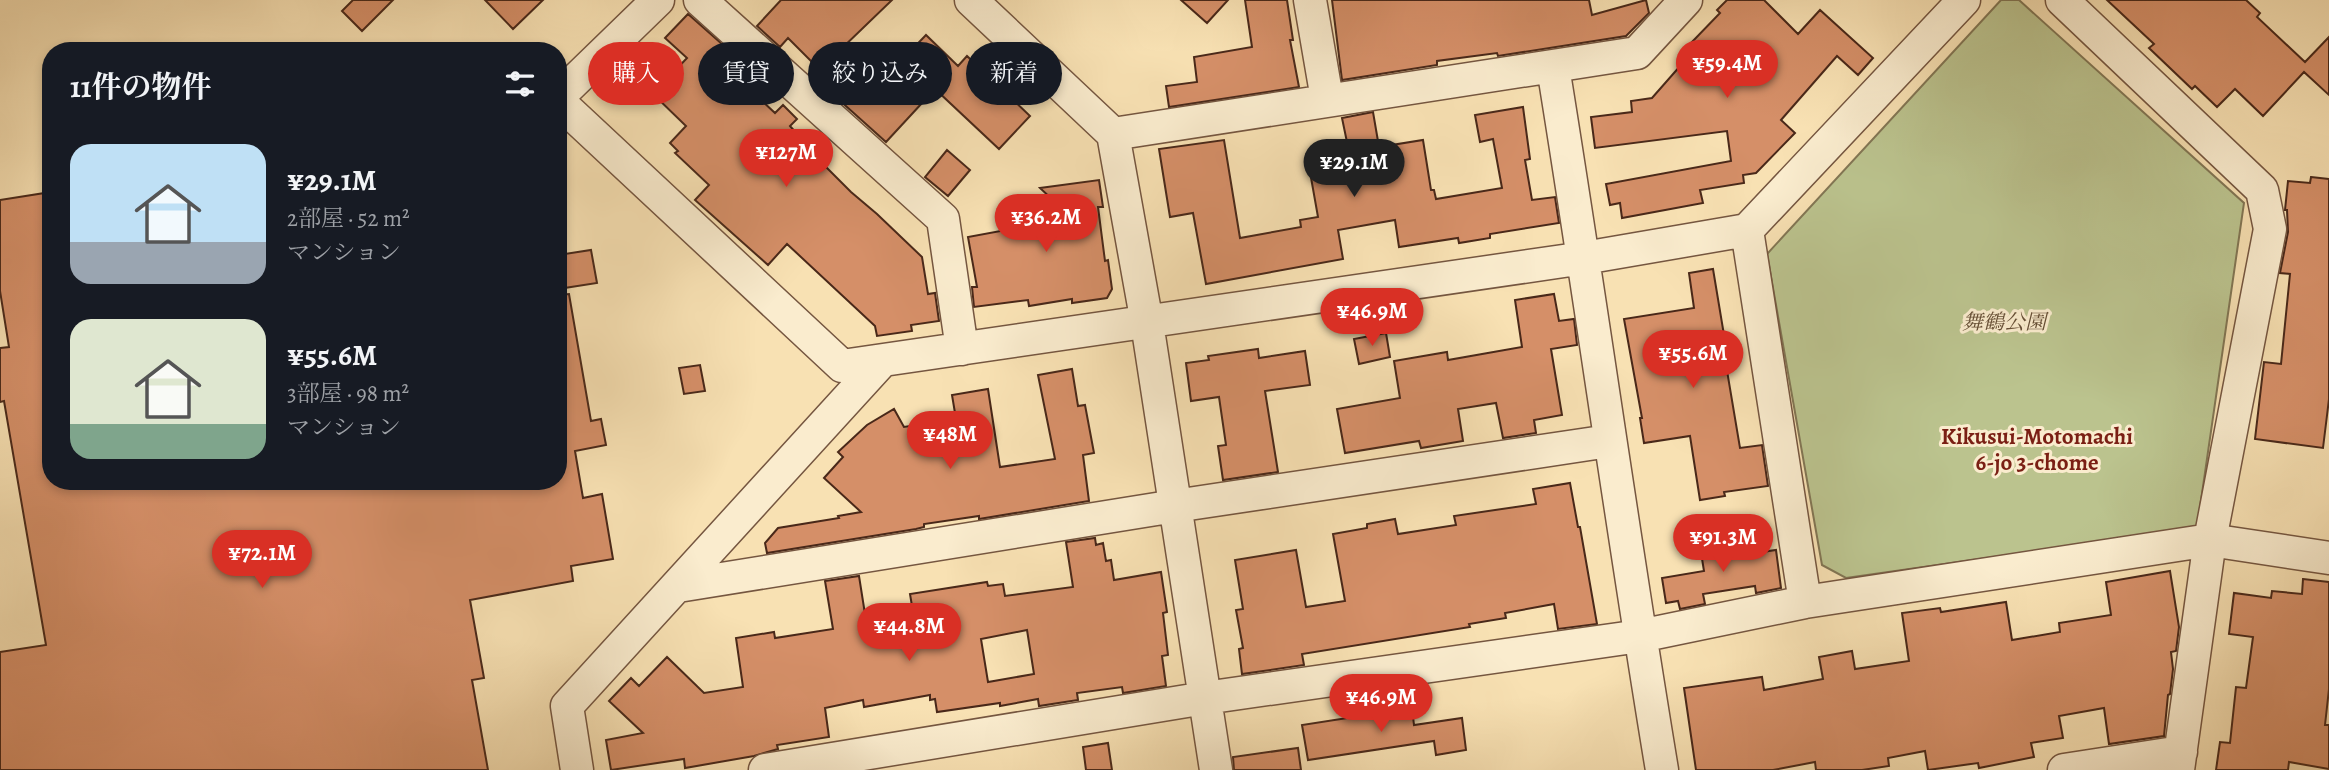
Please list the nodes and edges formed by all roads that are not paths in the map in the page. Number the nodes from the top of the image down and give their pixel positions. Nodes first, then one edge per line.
1 (659, 0) edge
2 (700, 0) edge
3 (971, 0) edge
4 (1310, 0) edge
5 (1686, 0) edge
6 (1964, 0) edge
7 (2062, 0) edge
8 (1553, 67) junction
9 (567, 90) edge
10 (1327, 99) junction
11 (567, 107) edge
12 (1113, 134) junction
13 (1747, 230) junction
14 (1584, 258) junction
15 (1147, 323) junction
16 (961, 349) junction
17 (882, 361) junction
18 (1609, 441) junction
19 (1175, 506) junction
20 (2210, 540) junction
21 (2329, 558) edge
22 (678, 586) junction
23 (1805, 602) junction
24 (1640, 636) junction
25 (1205, 698) junction
26 (2180, 761) edge
27 (577, 770) edge
28 (765, 770) edge
29 (1216, 770) edge
30 (1662, 770) edge
31 (2064, 770) edge

1 - 9 street
2 - 16 street
3 - 12 street
4 - 10 street
5 - 8 street
6 - 13 street
7 - 20 street
8 - 10 street
8 - 14 street
10 - 12 street
11 - 17 street
12 - 15 street
13 - 14 street
13 - 23 street
14 - 15 street
14 - 18 street
15 - 16 street
15 - 19 street
16 - 17 street
17 - 22 street
18 - 19 street
18 - 24 street
19 - 22 street
19 - 25 street
20 - 21 street
20 - 23 street
20 - 26 street
22 - 27 street
23 - 24 street
24 - 25 street
24 - 30 street
25 - 28 street
25 - 29 street
26 - 31 street

